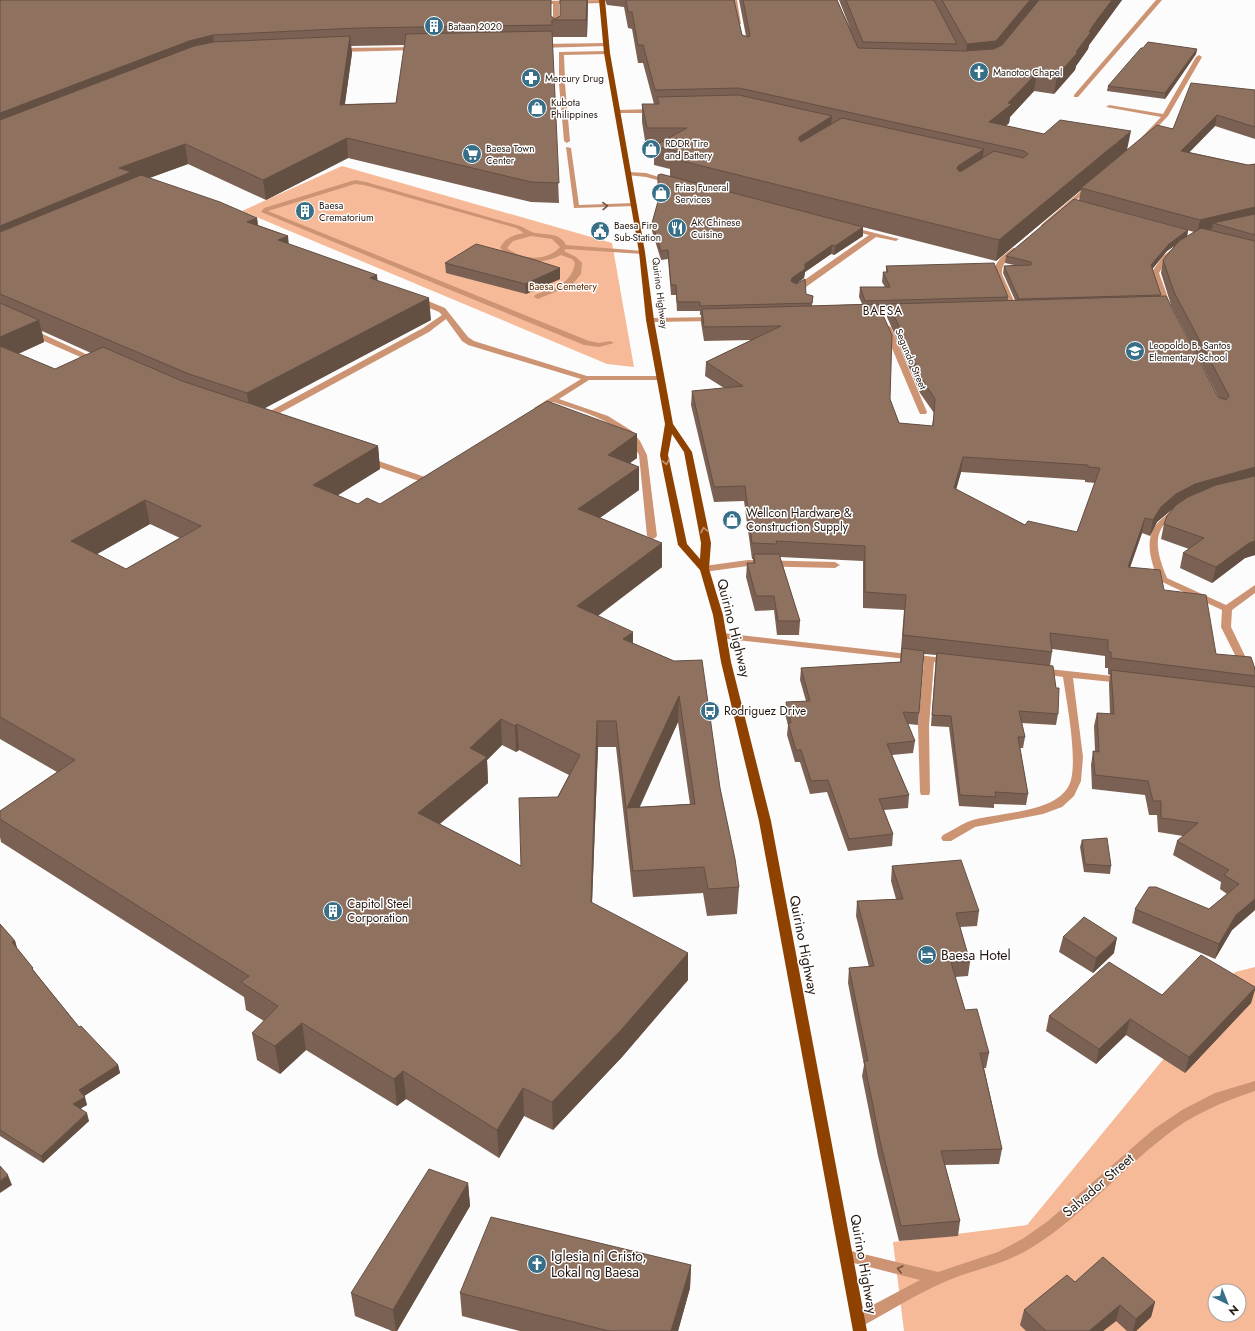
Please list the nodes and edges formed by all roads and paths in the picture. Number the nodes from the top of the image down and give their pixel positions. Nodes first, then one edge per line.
1 (734, 0) edge
2 (1159, 0) edge
3 (602, 1) edge
4 (556, 3) junction
5 (535, 4) edge
6 (741, 30) edge
7 (556, 33) dead end
8 (606, 44) junction
9 (532, 46) edge
10 (422, 48) edge
11 (335, 50) edge
12 (607, 53) junction
13 (1199, 57) dead end
14 (1076, 96) dead end
15 (1109, 107) dead end
16 (665, 111) edge
17 (618, 112) junction
18 (1165, 116) junction
19 (1141, 142) edge
20 (628, 174) junction
21 (1095, 182) edge
22 (676, 183) edge
23 (1071, 202) junction
24 (1078, 204) edge
25 (634, 205) junction
26 (844, 227) edge
27 (1035, 232) edge
28 (531, 234) junction
29 (874, 235) junction
30 (896, 240) dead end
31 (1188, 240) edge
32 (1023, 243) edge
33 (563, 249) junction
34 (642, 252) junction
35 (796, 290) edge
36 (538, 296) dead end
37 (413, 298) edge
38 (1014, 310) edge
39 (447, 315) junction
40 (726, 318) edge
41 (650, 320) junction
42 (1174, 320) edge
43 (884, 321) edge
44 (22, 328) edge
45 (610, 343) dead end
46 (102, 362) edge
47 (587, 378) junction
48 (660, 378) junction
49 (552, 399) junction
50 (533, 411) edge
51 (923, 412) dead end
52 (669, 424) junction
53 (272, 427) edge
54 (362, 458) edge
55 (410, 487) edge
56 (1187, 506) edge
57 (652, 536) dead end
58 (835, 565) dead end
59 (704, 568) junction
60 (1255, 588) edge
61 (1228, 609) junction
62 (722, 636) junction
63 (929, 659) junction
64 (960, 662) edge
65 (1029, 670) edge
66 (1068, 674) junction
67 (1255, 674) edge
68 (1129, 681) edge
69 (925, 792) dead end
70 (947, 838) dead end
71 (1255, 1086) edge
72 (847, 1256) junction
73 (938, 1278) junction
74 (860, 1325) edge

1 - 6 street
2 - 14 street
3 - 4 street
3 - 8 main road, Quirino Highway
4 - 5 street
4 - 7 street
8 - 9 street
8 - 12 main road, Quirino Highway
10 - 11 street
12 - 17 main road, Quirino Highway
12 -> 25 street
13 - 18 street
15 - 18 street
16 - 17 street
17 - 20 main road, Quirino Highway
18 - 19 street
20 - 22 street
20 - 25 main road, Quirino Highway
21 - 23 street
23 - 24 street
23 - 27 street
25 - 34 main road, Quirino Highway
26 - 29 street
28 - 33 street
28 - 33 street
28 - 45 street
29 - 30 street
29 - 35 street
31 - 42 street
32 - 38 street
33 - 34 street
33 - 36 street
34 - 41 main road, Quirino Highway
37 - 39 street
39 - 47 street
39 - 53 street
40 - 41 street
41 - 48 main road, Quirino Highway
43 - 51 street, Segundo Street
44 - 46 street
47 - 48 street
47 - 49 street
48 - 52 main road, Quirino Highway
49 - 50 street
49 - 57 street
59 -> 52 main road, Quirino Highway
52 -> 59 main road, Quirino Highway
54 - 55 street
56 - 61 street
58 - 59 street
59 - 62 main road, Quirino Highway
60 - 61 street
61 - 67 street
62 - 63 street
62 - 72 main road, Quirino Highway
63 - 64 street
63 - 69 street
65 - 66 street
66 - 68 street
66 - 70 street
71 - 73 street, Salvador Street
73 -> 72 street
72 - 74 main road, Quirino Highway
73 - 74 street, Salvador Street

